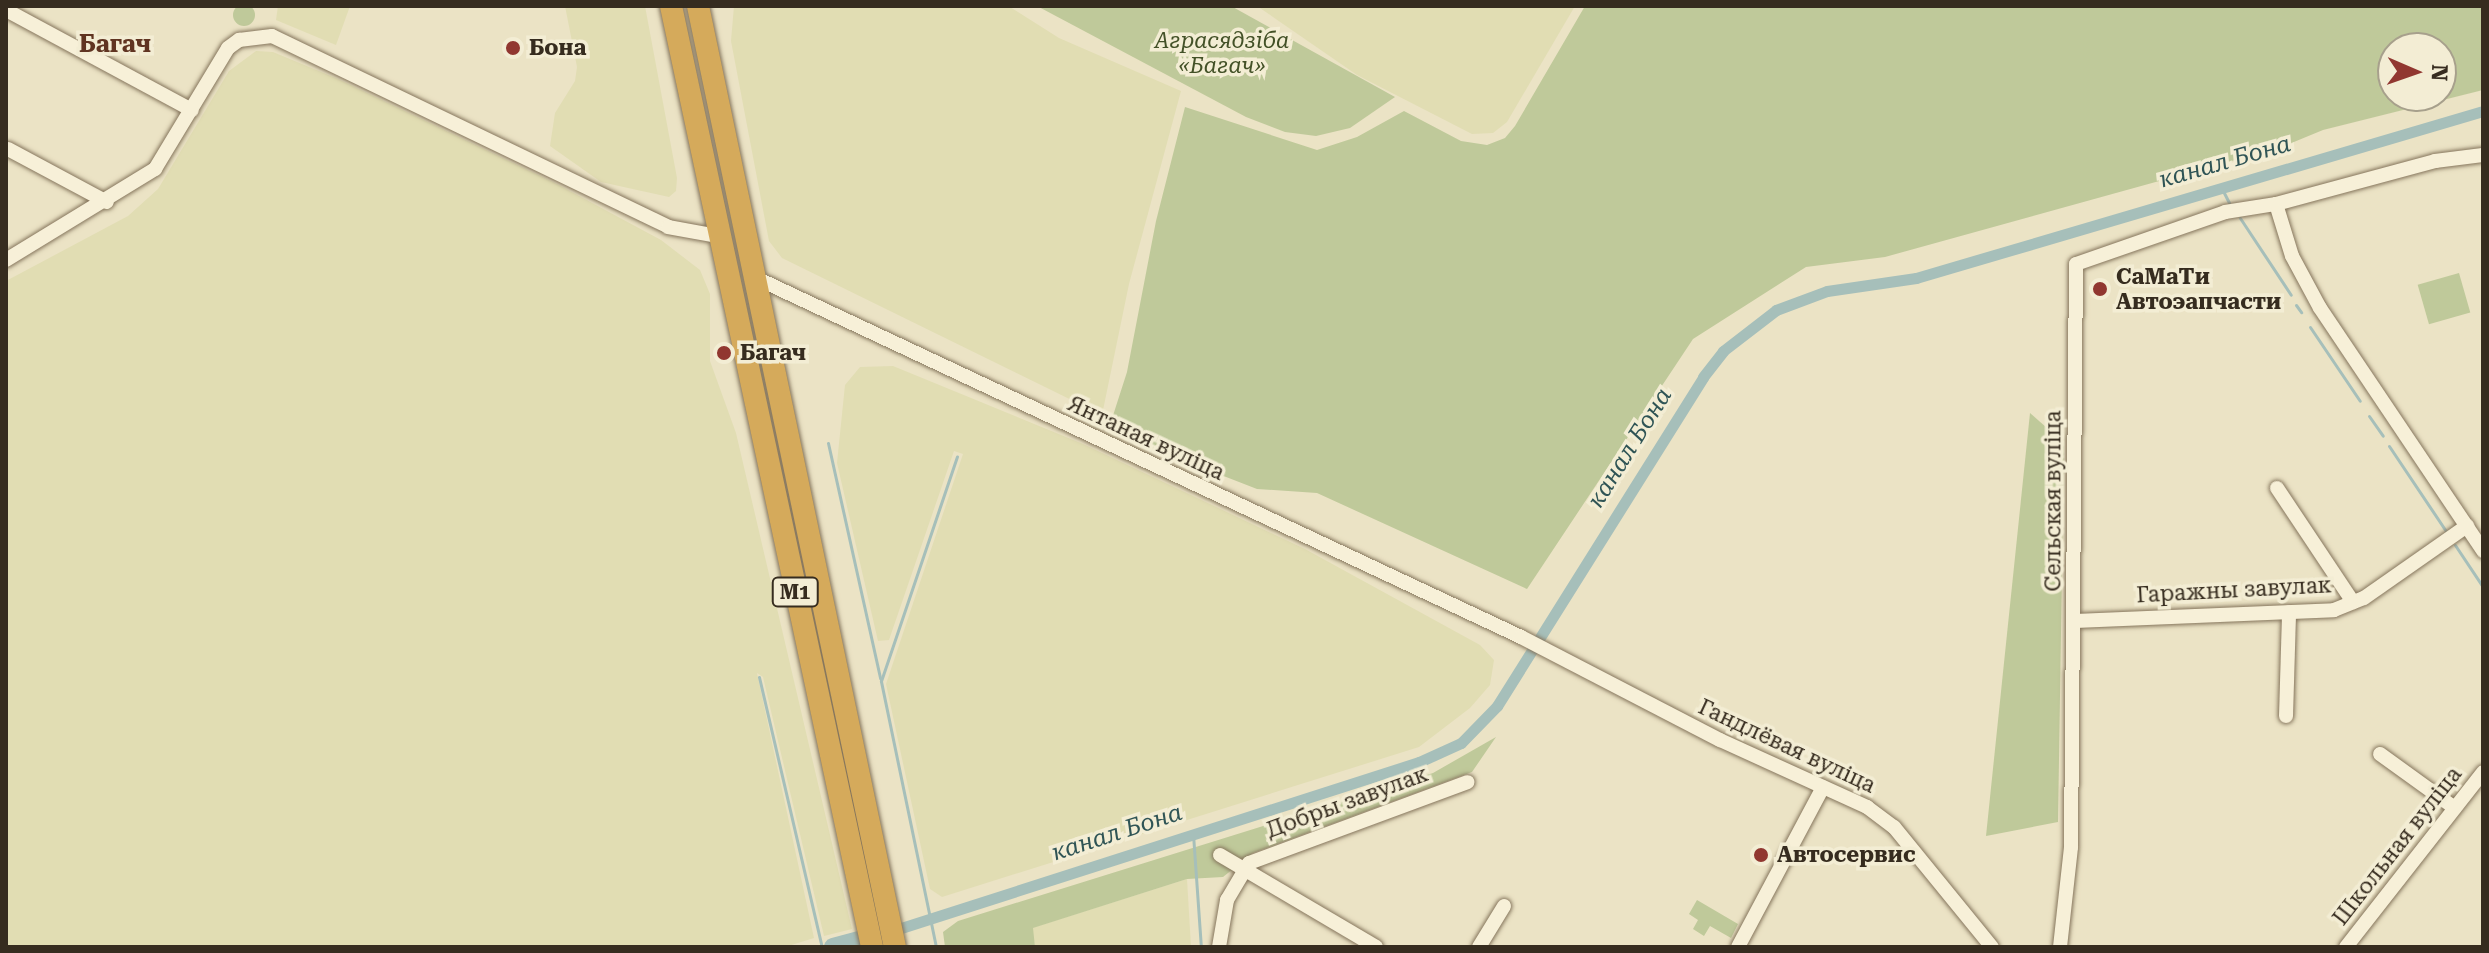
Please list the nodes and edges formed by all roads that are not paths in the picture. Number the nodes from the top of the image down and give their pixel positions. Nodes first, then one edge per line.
1 (671, 6) edge
2 (698, 6) edge
3 (6, 10) edge
4 (192, 110) junction
5 (8, 149) edge
6 (2483, 155) edge
7 (107, 202) junction
8 (2276, 204) junction
9 (718, 236) junction
10 (6, 260) edge
11 (754, 277) junction
12 (2277, 488) dead end
13 (2467, 526) junction
14 (2483, 551) edge
15 (2353, 602) junction
16 (2289, 612) junction
17 (2075, 621) junction
18 (1521, 637) joint
19 (2286, 716) dead end
20 (2380, 754) dead end
21 (2483, 772) edge
22 (1468, 782) dead end
23 (1823, 787) junction
24 (2455, 808) junction
25 (1220, 855) dead end
26 (1243, 868) junction
27 (1504, 906) dead end
28 (872, 947) edge
29 (895, 947) edge
30 (1219, 947) edge
31 (1376, 947) edge
32 (1479, 947) edge
33 (1738, 947) edge
34 (1992, 947) edge
35 (2060, 947) edge
36 (2346, 947) edge

1 - 9 highway, М1
2 - 11 highway, М1
3 - 4 street
4 - 7 street
4 - 9 street
5 - 7 street
6 - 8 street
7 - 10 street
8 - 13 street
8 - 17 street, Сельская вуліца
9 - 28 highway, М1
11 - 18 street, Янтаная вуліца
11 - 29 highway, М1
12 - 15 street
13 - 14 street
13 - 15 street, Гаражны завулак
15 - 16 street, Гаражны завулак
16 - 17 street, Гаражны завулак
16 - 19 street
17 - 35 street, Сельская вуліца
18 - 23 street, Гандлёвая вуліца
20 - 24 street
21 - 24 street, Школьная вуліца
22 - 26 street, Добры завулак
23 - 33 street
23 - 34 street, Гандлёвая вуліца
24 - 36 street, Школьная вуліца
25 - 26 street
26 - 30 street
26 - 31 street
27 - 32 street

